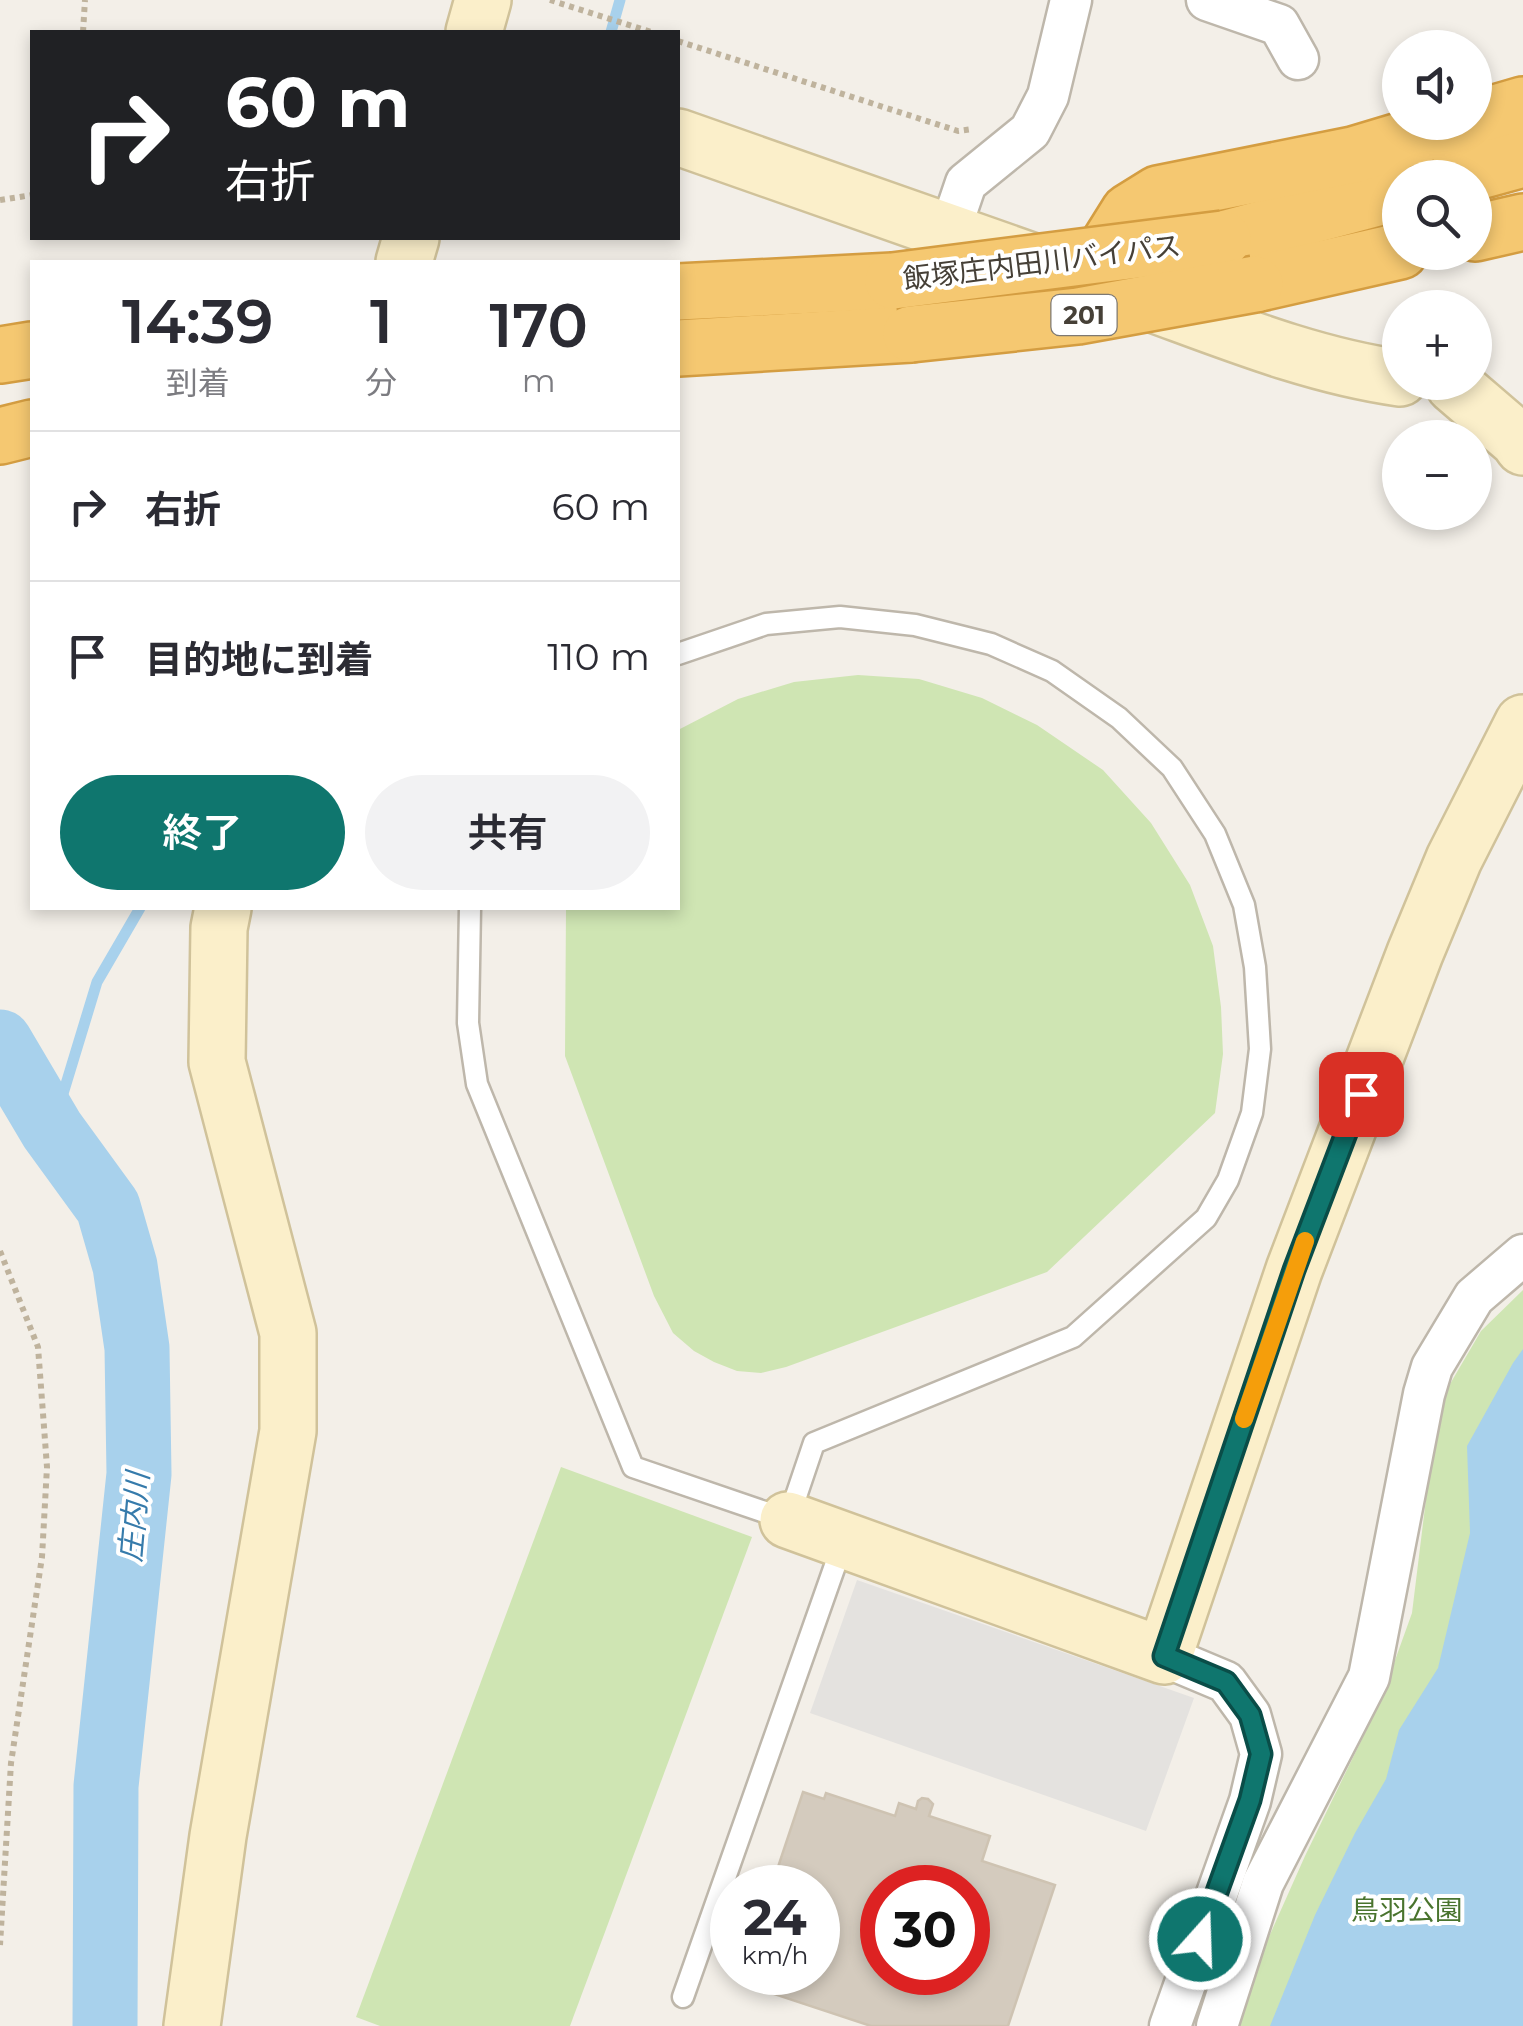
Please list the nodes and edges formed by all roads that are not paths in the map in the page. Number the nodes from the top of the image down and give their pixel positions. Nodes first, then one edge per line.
1 (483, 0) edge
2 (1071, 0) edge
3 (1206, 0) edge
4 (475, 30) edge
5 (1298, 59) dead end
6 (1523, 105) edge
7 (1492, 114) edge
8 (680, 138) edge
9 (1405, 140) edge
10 (1523, 158) edge
11 (1492, 167) edge
12 (1382, 197) edge
13 (1523, 222) edge
14 (1492, 229) edge
15 (949, 233) junction
16 (1382, 255) edge
17 (1092, 283) junction
18 (680, 292) edge
19 (30, 316) edge
20 (0, 320) edge
21 (680, 348) edge
22 (30, 350) edge
23 (0, 354) edge
24 (1382, 375) edge
25 (1492, 388) edge
26 (1523, 390) edge
27 (1465, 400) edge
28 (30, 402) edge
29 (0, 407) edge
30 (30, 428) edge
31 (0, 436) edge
32 (1523, 447) edge
33 (680, 653) edge
34 (1523, 723) edge
35 (223, 910) edge
36 (470, 910) edge
37 (1523, 1255) edge
38 (788, 1520) junction
39 (844, 1541) junction
40 (1164, 1656) junction
41 (683, 1997) dead end
42 (192, 2026) edge
43 (1170, 2026) edge
44 (1217, 2026) edge

1 - 4 street
2 - 15 street
3 - 5 street
6 - 7 highway
8 - 15 street
9 - 17 highway
10 - 11 highway
12 - 18 highway, 飯塚庄内田川バイパス / 201, bridge
13 - 14 highway
15 - 17 street
16 - 21 highway, 飯塚庄内田川バイパス / 201, bridge
17 - 24 street
19 - 20 highway
22 - 23 highway
25 - 26 street
27 - 32 street
28 - 29 highway
30 - 31 highway
33 - 38 lane
34 - 40 street
35 - 42 street
36 - 38 lane
37 - 44 street
38 - 39 street
39 - 40 street
39 - 41 lane
40 - 43 street

